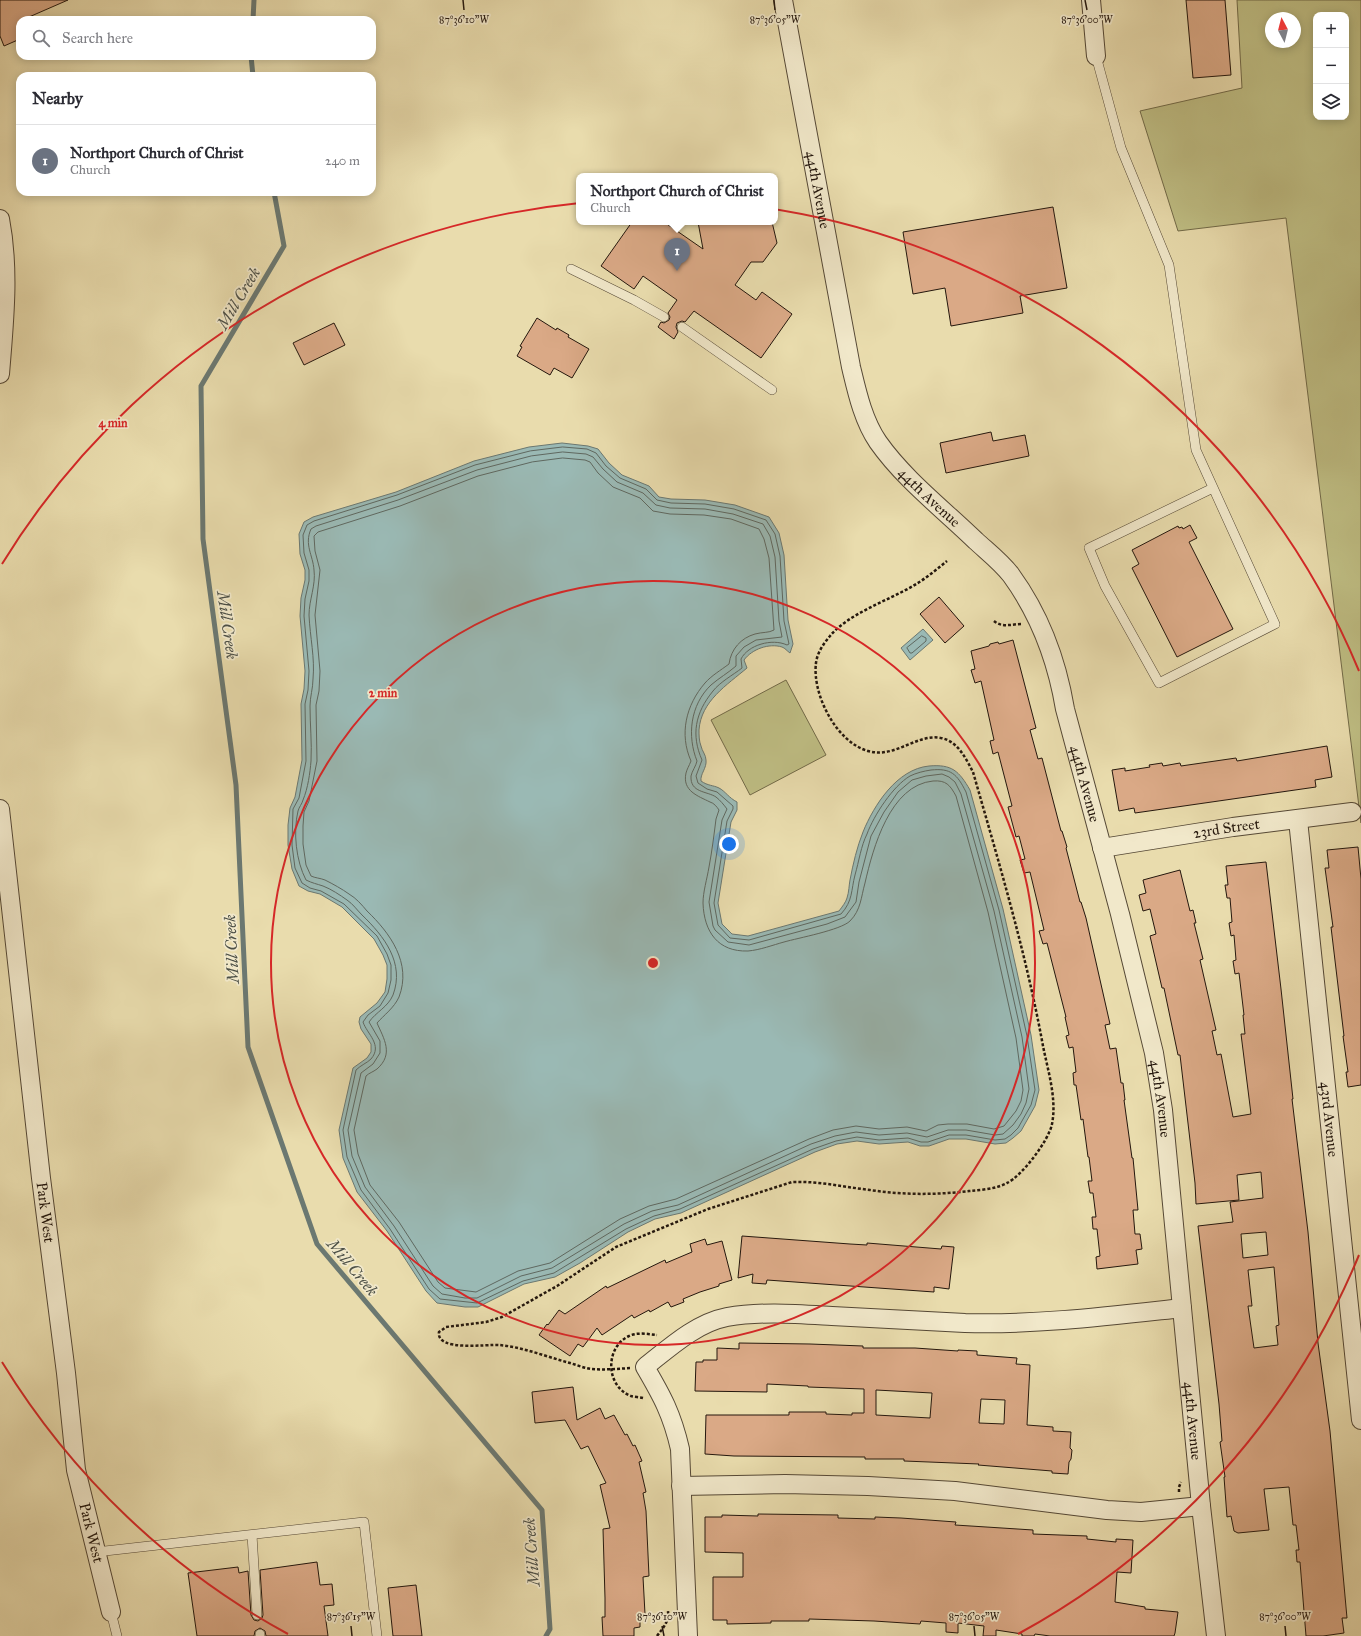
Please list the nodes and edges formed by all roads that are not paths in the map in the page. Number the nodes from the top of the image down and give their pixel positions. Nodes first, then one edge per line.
1 (783, 0) edge
2 (1091, 0) edge
3 (1096, 56) joint
4 (0, 219) edge
5 (571, 270) dead end
6 (664, 318) dead end
7 (682, 327) dead end
8 (0, 374) edge
9 (772, 390) dead end
10 (1213, 488) junction
11 (0, 809) edge
12 (1352, 812) dead end
13 (1298, 820) junction
14 (1102, 848) junction
15 (1354, 1282) edge
16 (1182, 1308) junction
17 (1361, 1420) edge
18 (681, 1486) junction
19 (1201, 1506) junction
20 (252, 1535) junction
21 (96, 1552) junction
22 (111, 1612) joint
23 (257, 1615) dead end
24 (116, 1636) edge
25 (377, 1636) edge
26 (688, 1636) edge
27 (1216, 1636) edge

1 - 14 street, 44th Avenue
2 - 3 street
3 - 10 lane
4 - 8 street
5 - 6 lane
7 - 9 lane
10 - 10 lane
11 - 21 street, Park West
12 - 13 street, 23rd Street
13 - 14 street, 23rd Street
13 - 15 street, 43rd Avenue
14 - 16 street, 44th Avenue
15 - 17 street, 43rd Avenue
16 - 18 street
16 - 19 street, 44th Avenue
18 - 19 street
18 - 26 street
19 - 27 street, 44th Avenue
20 - 21 lane
20 - 23 lane
20 - 25 lane
21 - 22 street, Park West
22 - 24 lane

